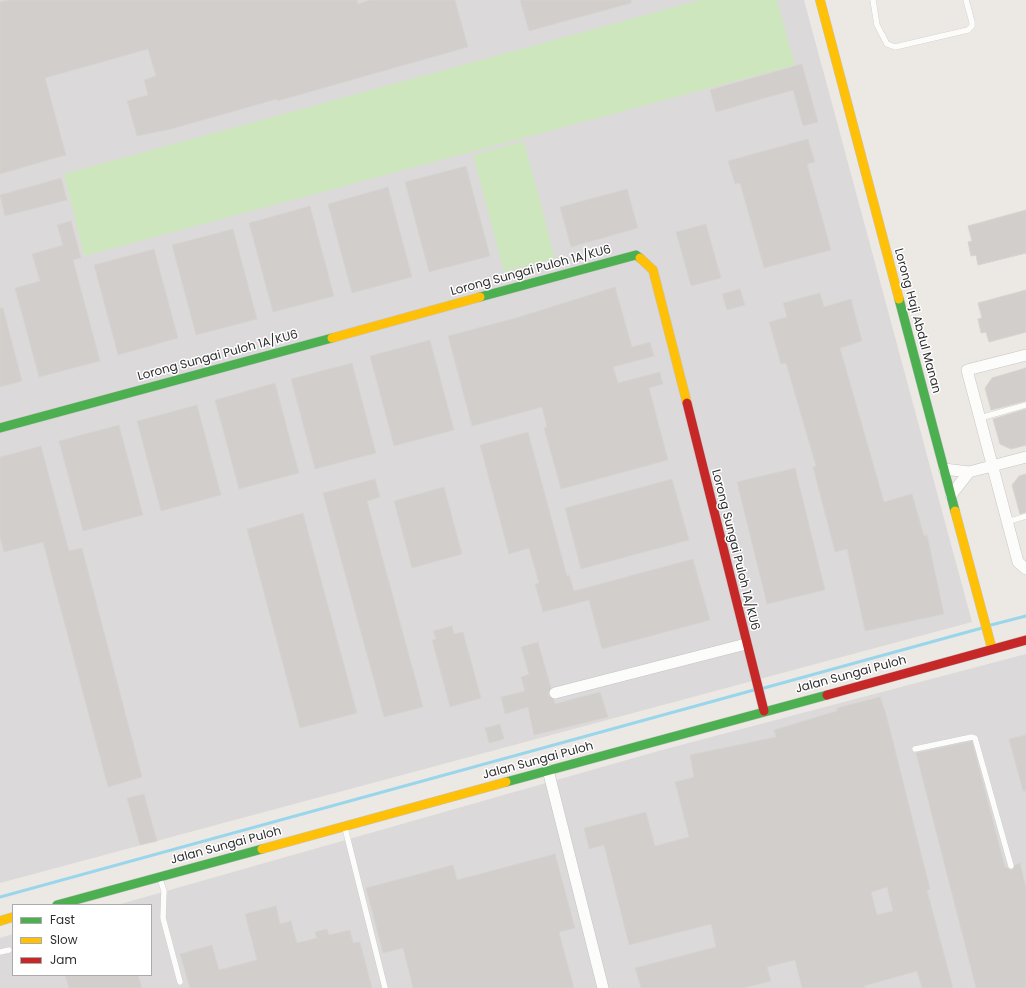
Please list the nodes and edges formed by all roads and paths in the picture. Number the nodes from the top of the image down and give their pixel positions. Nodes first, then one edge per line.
1 (820, 0) edge
2 (873, 0) edge
3 (966, 0) edge
4 (1026, 355) edge
5 (1026, 405) edge
6 (980, 418) junction
7 (0, 428) edge
8 (1026, 457) edge
9 (993, 466) junction
10 (944, 468) junction
11 (969, 472) junction
12 (951, 495) junction
13 (1026, 516) edge
14 (1007, 522) junction
15 (1026, 569) edge
16 (1026, 640) edge
17 (746, 644) junction
18 (992, 649) junction
19 (555, 693) dead end
20 (764, 711) junction
21 (915, 749) dead end
22 (548, 770) junction
23 (345, 826) junction
24 (1011, 866) dead end
25 (160, 877) junction
26 (61, 904) edge
27 (12, 917) edge
28 (0, 920) edge
29 (9, 950) dead end
30 (0, 952) edge
31 (180, 982) dead end
32 (385, 988) edge
33 (603, 988) edge

1 - 10 street, Lorong Haji Abdul Manan
2 - 3 lane
4 - 6 street
5 - 6 lane
6 - 9 street
7 - 17 street, Lorong Sungai Puloh 1A/KU6
8 - 9 street
9 - 11 street
9 - 14 street
10 - 11 street
10 - 12 street, Lorong Haji Abdul Manan
11 - 12 street
12 - 18 street, Lorong Haji Abdul Manan
13 - 14 lane
14 - 15 street
16 - 18 street, Jalan Sungai Puloh
17 - 19 street
17 - 20 street, Lorong Sungai Puloh 1A/KU6
18 - 20 street, Jalan Sungai Puloh
20 - 22 street, Jalan Sungai Puloh
21 - 24 lane
22 - 23 street, Jalan Sungai Puloh
22 - 33 street
23 - 25 street, Jalan Sungai Puloh
23 - 32 lane
25 - 26 street, Jalan Sungai Puloh
25 - 31 lane
27 - 28 street
29 - 30 lane

